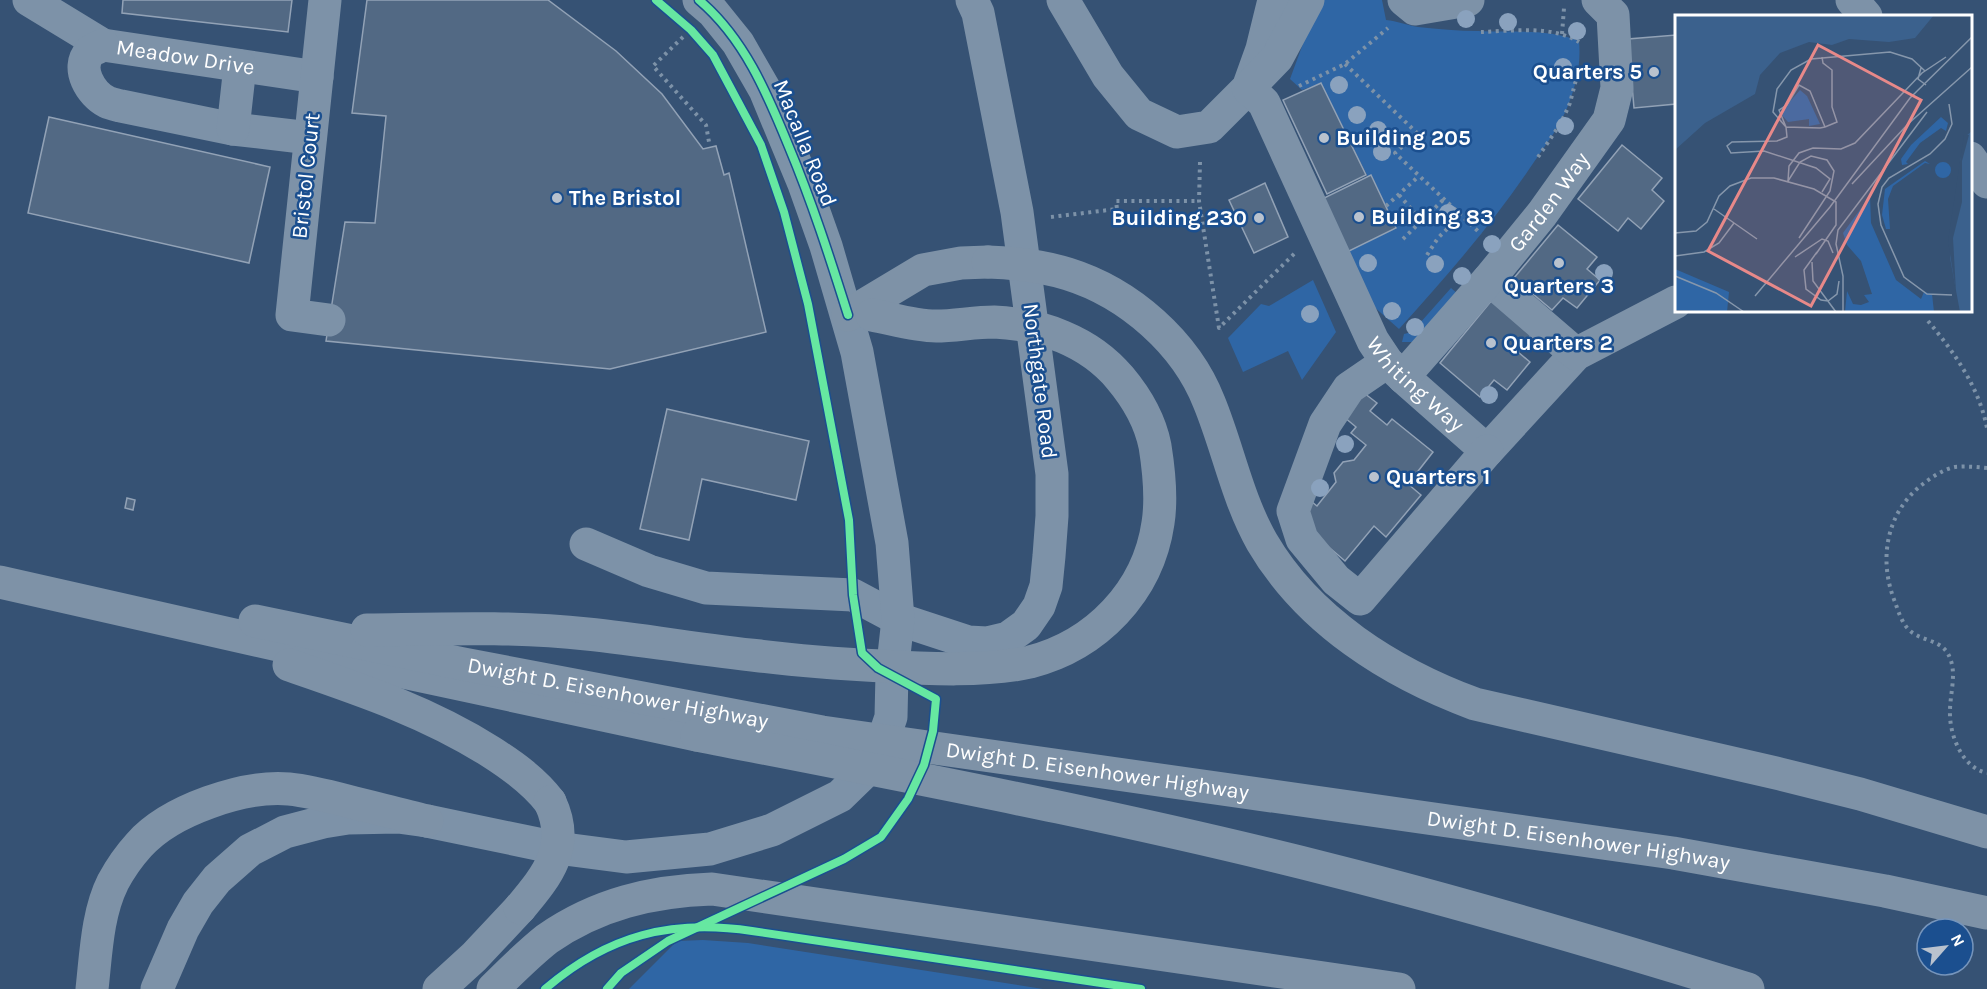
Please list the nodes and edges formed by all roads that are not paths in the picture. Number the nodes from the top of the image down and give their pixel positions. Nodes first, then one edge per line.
1 (29, 0) edge
2 (325, 0) edge
3 (699, 0) edge
4 (972, 0) edge
5 (1064, 0) edge
6 (1274, 0) edge
7 (1308, 0) edge
8 (1468, 0) edge
9 (1598, 0) edge
10 (1852, 0) edge
11 (1401, 10) edge
12 (1865, 15) edge
13 (103, 45) junction
14 (240, 66) junction
15 (317, 77) junction
16 (1256, 96) junction
17 (233, 129) junction
18 (310, 138) junction
19 (1972, 160) edge
20 (1987, 182) edge
21 (1489, 279) junction
22 (1675, 303) edge
23 (863, 311) junction
24 (329, 320) dead end
25 (1576, 354) junction
26 (1395, 369) junction
27 (1487, 451) junction
28 (586, 544) dead end
29 (0, 565) edge
30 (0, 582) edge
31 (83, 602) junction
32 (898, 619) junction
33 (255, 621) junction
34 (427, 820) junction
35 (1987, 832) edge
36 (1987, 914) edge
37 (92, 989) edge
38 (157, 989) edge
39 (439, 989) edge
40 (493, 989) edge
41 (1399, 989) edge
42 (1748, 989) edge

1 - 13 street, Meadow Drive
2 - 15 street, Bristol Court
3 - 23 street, Macalla Road
4 - 32 street, Northgate Road
5 - 16 street
6 - 16 street
7 - 16 street
8 - 11 street
9 - 21 street, Garden Way
10 - 12 street
13 - 14 street, Meadow Drive
13 - 17 street
14 - 15 street, Meadow Drive
14 - 17 street
15 - 18 street, Bristol Court
16 - 26 street, Whiting Way
17 - 18 street
18 - 24 street, Bristol Court
19 - 20 street
21 - 25 street
21 - 26 street, Garden Way
22 - 25 street, Whiting Way
23 - 32 street, Macalla Road
23 - 33 highway, bridge
23 - 35 highway, bridge
25 - 27 street, Whiting Way
26 - 27 street, Whiting Way
26 - 27 street, Garden Way
28 - 32 street, Northgate Road
29 - 33 highway, Dwight D. Eisenhower Highway
30 - 31 highway, Dwight D. Eisenhower Highway
31 - 39 highway, bridge
31 - 42 highway, Dwight D. Eisenhower Highway, bridge
32 - 34 street, Macalla Road
33 - 36 highway, Dwight D. Eisenhower Highway, bridge
34 - 37 highway
34 - 38 street, Macalla Road
40 - 41 highway

